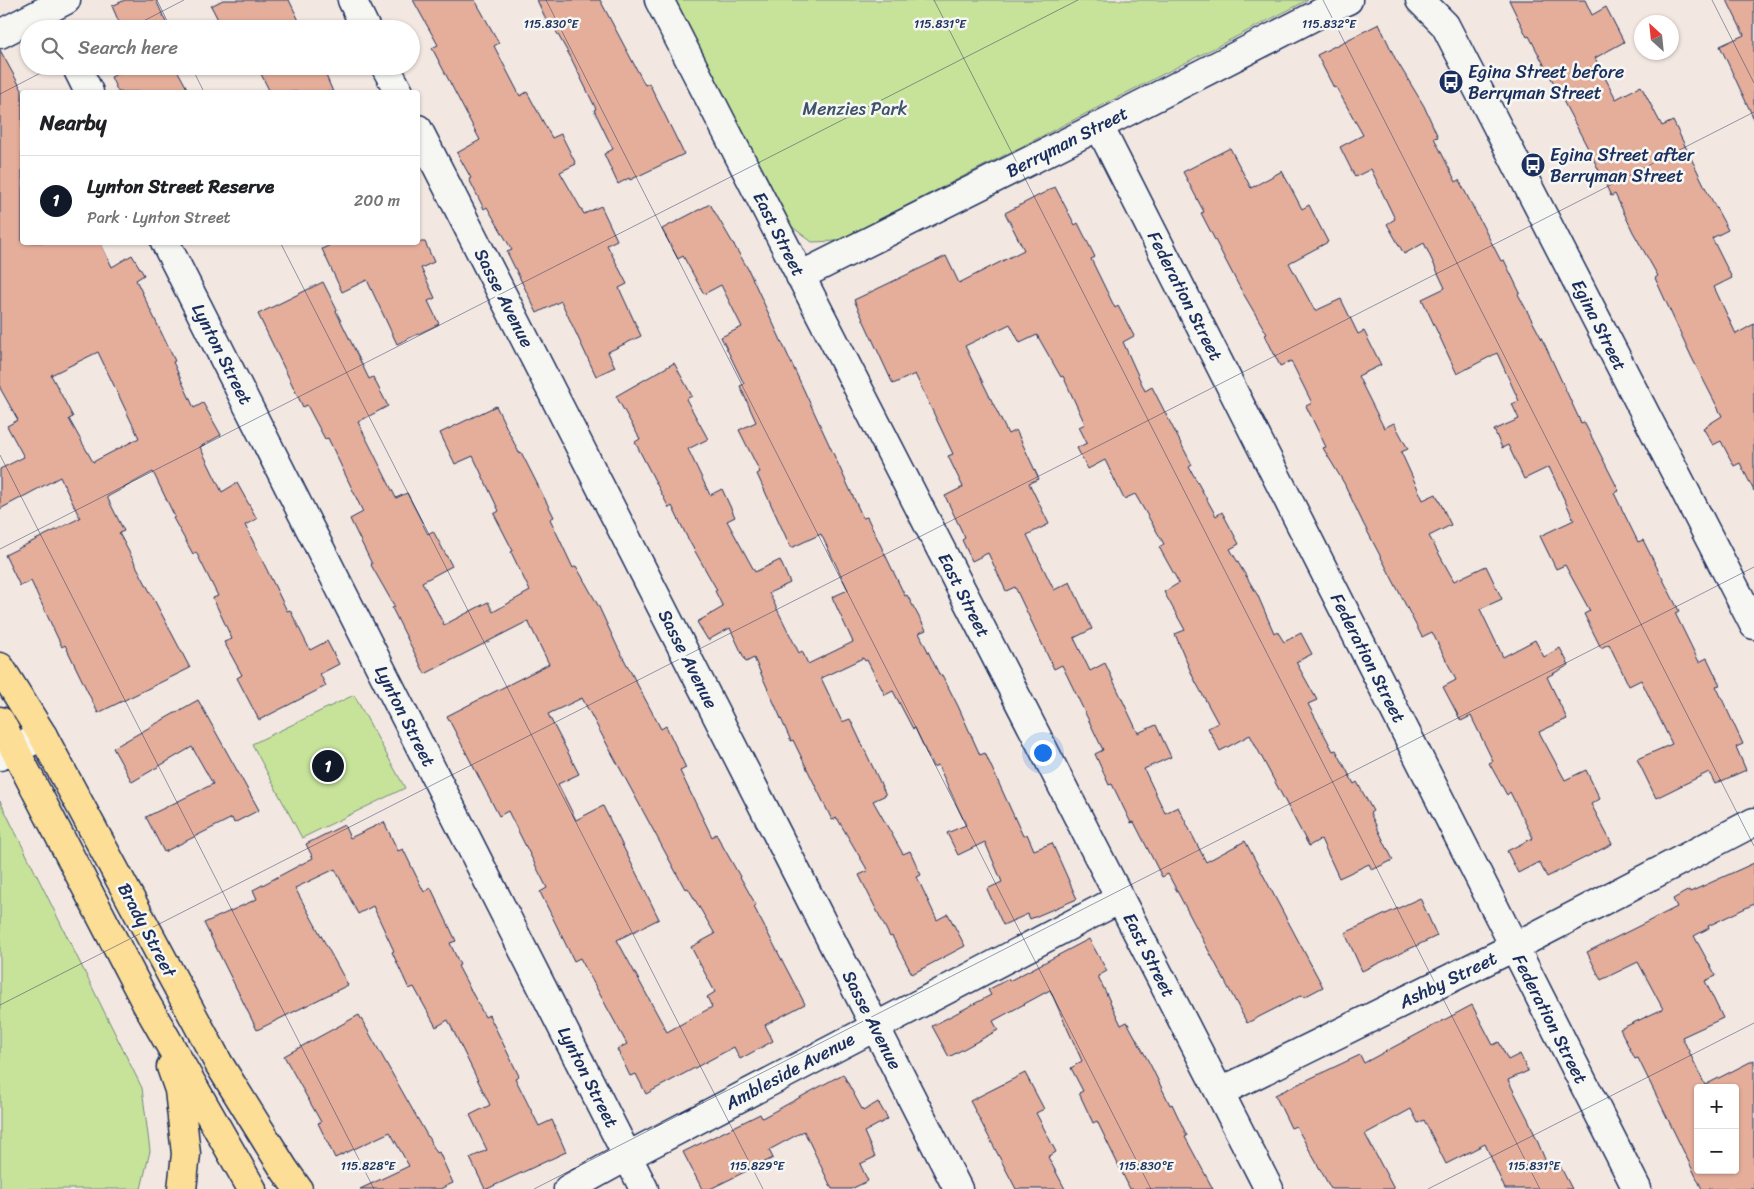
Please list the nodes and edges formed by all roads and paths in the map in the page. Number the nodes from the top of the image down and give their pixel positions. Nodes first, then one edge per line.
1 (352, 0) edge
2 (659, 0) edge
3 (1420, 0) edge
4 (1340, 2) edge
5 (1443, 12) edge
6 (57, 13) edge
7 (38, 20) edge
8 (362, 20) edge
9 (20, 27) edge
10 (0, 34) edge
11 (80, 75) edge
12 (390, 75) edge
13 (88, 90) edge
14 (398, 90) edge
15 (1099, 126) junction
16 (420, 133) edge
17 (167, 245) edge
18 (800, 276) junction
19 (1754, 625) edge
20 (0, 667) edge
21 (0, 721) edge
22 (43, 736) junction
23 (7, 752) edge
24 (1754, 822) edge
25 (1120, 899) junction
26 (1514, 947) junction
27 (875, 1026) junction
28 (160, 1028) junction
29 (1220, 1092) junction
30 (628, 1156) junction
31 (291, 1179) edge
32 (182, 1189) edge
33 (252, 1189) edge
34 (568, 1189) edge
35 (644, 1189) edge
36 (958, 1189) edge
37 (1270, 1189) edge
38 (1636, 1189) edge

1 - 8 street
2 - 18 street, East Street
3 - 5 street, Egina Street
4 - 15 street, Berryman Street
5 - 19 street, Egina Street
6 - 7 street
9 - 10 street
11 - 13 street
12 - 14 street
15 - 18 street, Berryman Street
15 - 26 street, Federation Street
16 - 27 street, Sasse Avenue
17 - 30 street, Lynton Street
18 - 25 street, East Street
20 - 22 main road, Brady Street
21 - 23 main road, Brady Street
22 - 23 street
22 - 31 main road, Brady Street
23 - 28 main road, Brady Street
24 - 26 street, Ashby Street
25 - 27 street, Ambleside Avenue
25 - 29 street, East Street
26 - 29 street, Ashby Street
26 - 38 street, Federation Street
27 - 30 street, Ambleside Avenue
27 - 36 street, Sasse Avenue
28 - 32 main road
28 - 33 main road, Brady Street
29 - 37 street, East Street
30 - 34 street, Ambleside Avenue
30 - 35 street, Lynton Street
31 - 33 main road

